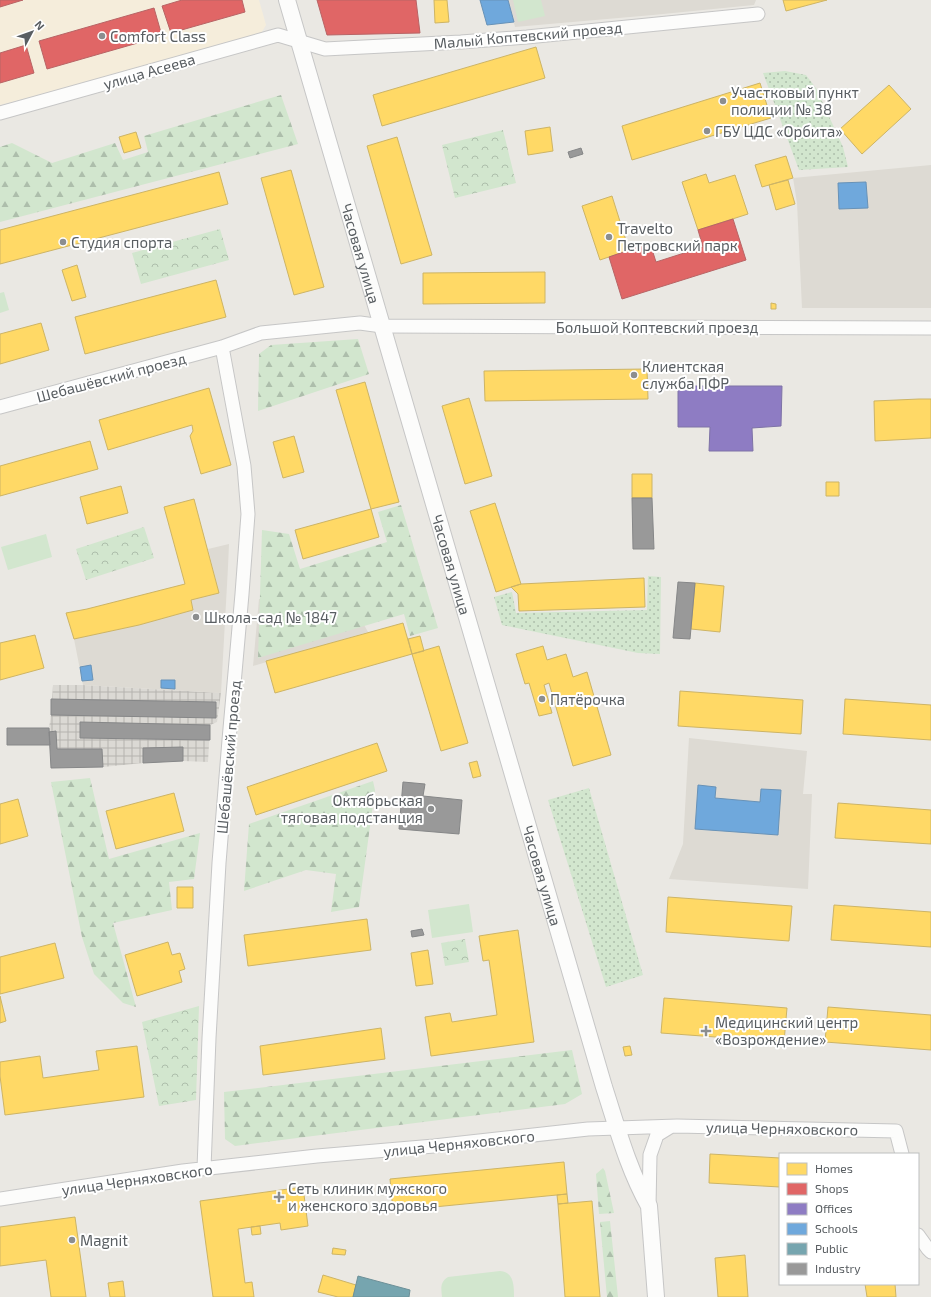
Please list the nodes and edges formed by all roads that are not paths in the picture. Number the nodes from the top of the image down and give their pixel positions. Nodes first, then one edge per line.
1 (287, 0) edge
2 (758, 14) dead end
3 (299, 42) junction
4 (0, 113) edge
5 (382, 326) junction
6 (931, 328) edge
7 (222, 347) junction
8 (0, 407) edge
9 (672, 1126) junction
10 (617, 1128) junction
11 (902, 1153) edge
12 (204, 1168) junction
13 (0, 1199) edge
14 (650, 1206) junction
15 (919, 1236) edge
16 (931, 1252) edge
17 (656, 1297) edge

1 - 3 street, Часовая улица
2 - 3 street, Малый Коптевский проезд
3 - 4 street, улица Асеева
3 - 5 street, Часовая улица
5 - 6 street, Большой Коптевский проезд
5 - 7 street, Шебашёвский проезд
5 - 10 street, Часовая улица
7 - 8 street, Шебашёвский проезд
7 - 12 street, Шебашёвский проезд
9 - 10 street, улица Черняховского
9 - 11 street, улица Черняховского
9 - 14 street
10 - 12 street, улица Черняховского
10 - 14 street, Часовая улица
12 - 13 street, улица Черняховского
14 - 17 street
15 - 16 street

